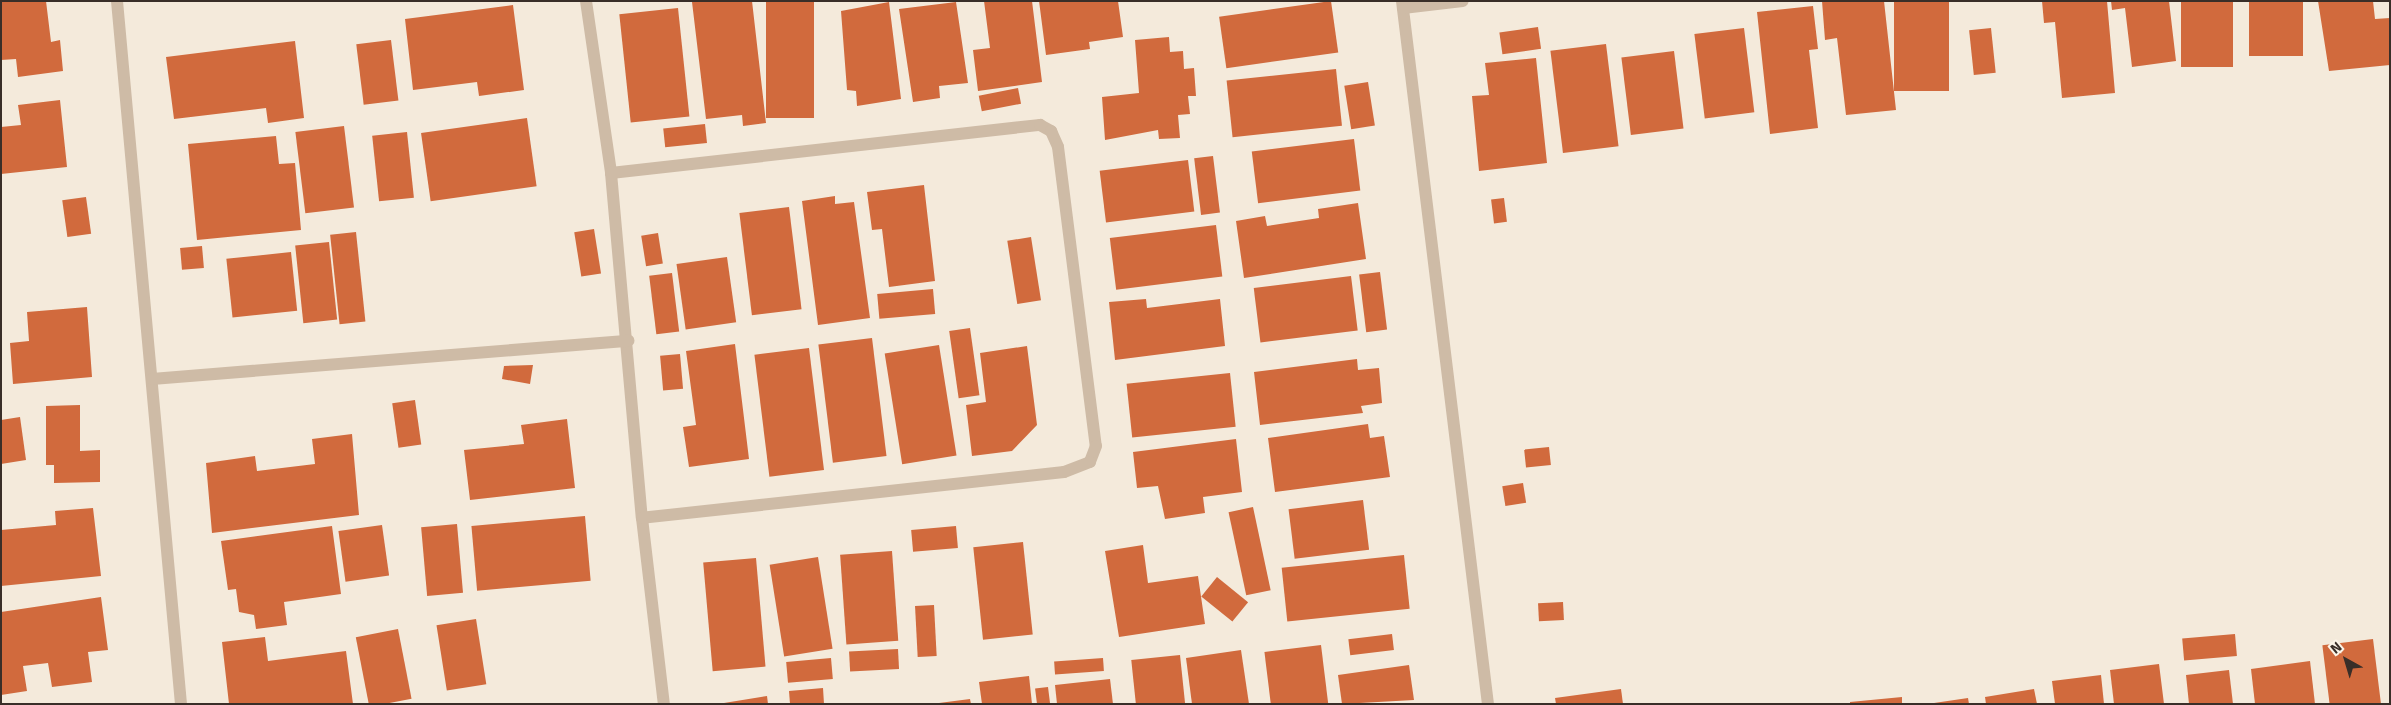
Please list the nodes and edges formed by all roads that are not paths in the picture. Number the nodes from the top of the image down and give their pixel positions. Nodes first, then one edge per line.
1 (117, 1) edge
2 (586, 1) edge
3 (1463, 1) edge
4 (1403, 5) edge
5 (611, 173) junction
6 (628, 341) junction
7 (152, 379) junction
8 (642, 518) junction
9 (180, 704) edge
10 (664, 704) edge
11 (1488, 704) edge

1 - 7 street
2 - 5 street
3 - 4 street
4 - 11 street
5 - 6 street
5 - 8 street
6 - 7 street
6 - 8 street
7 - 9 street
8 - 10 street

